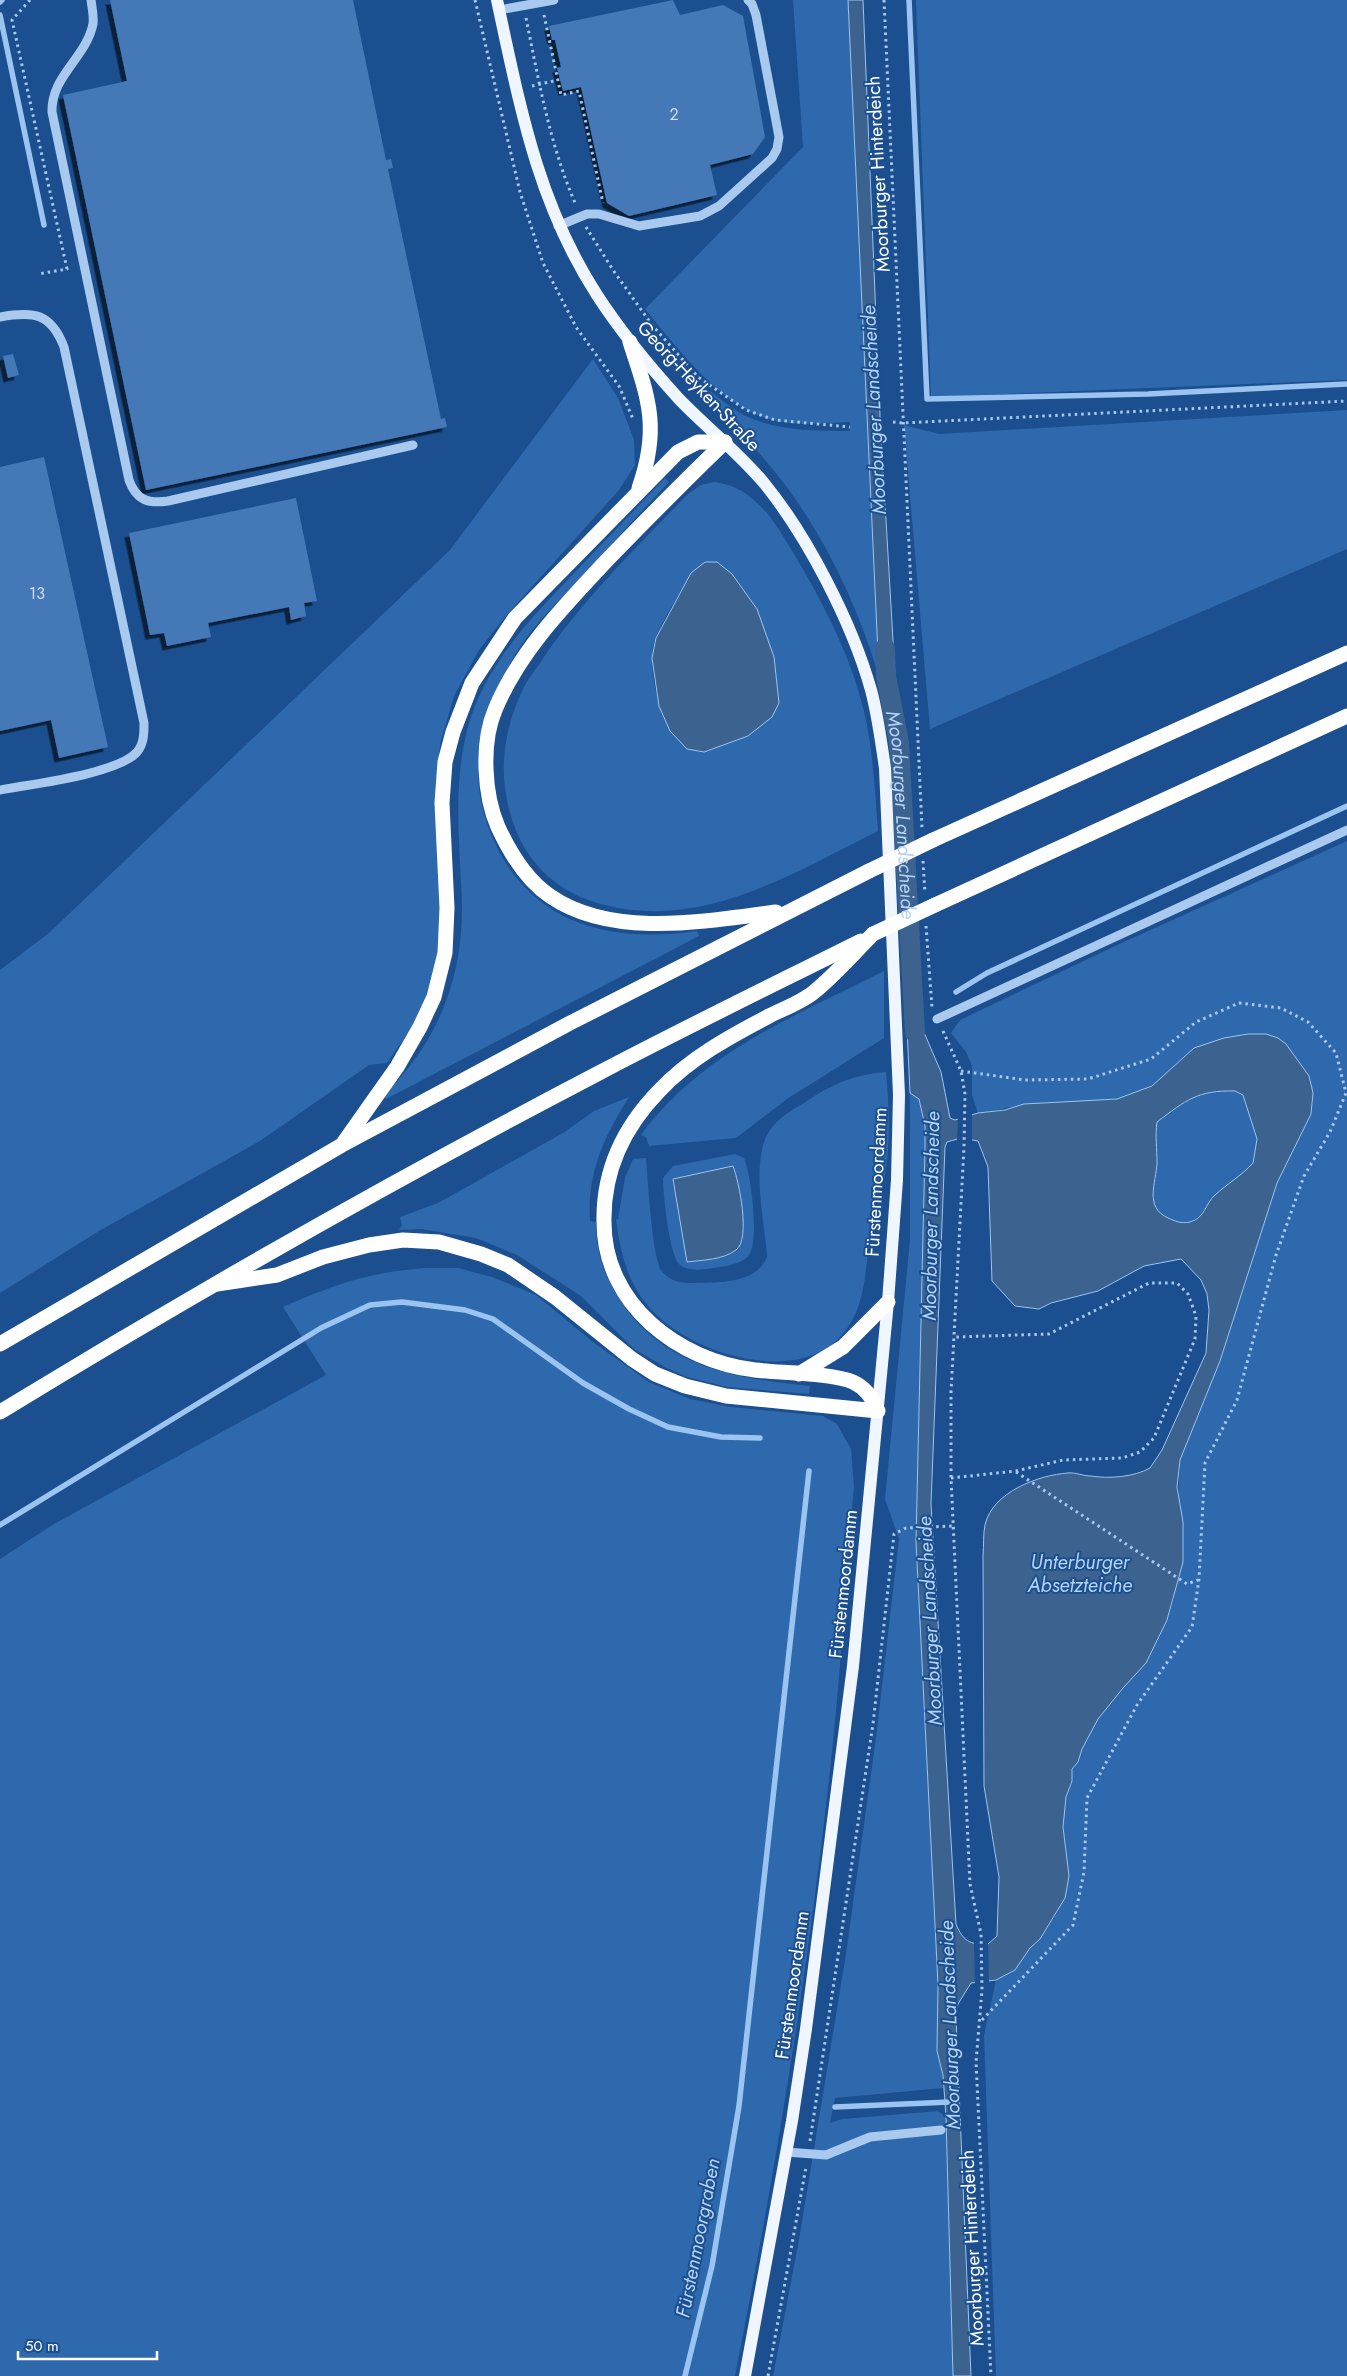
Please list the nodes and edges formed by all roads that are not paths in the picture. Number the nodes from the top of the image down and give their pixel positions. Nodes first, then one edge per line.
1 (91, 0) edge
2 (554, 0) edge
3 (748, 0) edge
4 (498, 5) edge
5 (558, 226) junction
6 (0, 317) edge
7 (630, 342) junction
8 (724, 442) junction
9 (413, 445) dead end
10 (637, 492) junction
11 (1347, 654) edge
12 (1347, 716) edge
13 (886, 789) joint
14 (0, 790) edge
15 (1347, 830) edge
16 (788, 910) junction
17 (873, 934) junction
18 (937, 1019) road end
19 (342, 1144) junction
20 (217, 1284) junction
21 (888, 1302) junction
22 (0, 1344) edge
23 (800, 1374) junction
24 (878, 1411) junction
25 (0, 1412) edge
26 (941, 2130) dead end
27 (786, 2152) junction
28 (746, 2376) edge

1 - 9 lane
2 - 4 lane
3 - 5 lane
4 - 5 main road, Georg-Heyken-Straße
5 - 7 main road, Georg-Heyken-Straße
6 - 14 lane
7 - 8 main road, Georg-Heyken-Straße
7 - 10 highway
8 - 10 highway
8 - 13 main road, Georg-Heyken-Straße
8 - 16 highway
10 - 19 highway
11 - 16 highway, bridge
12 - 17 highway, bridge
13 - 21 main road, Fürstenmoordamm
15 - 18 lane
16 - 19 highway
17 - 20 highway
17 - 23 highway
19 - 22 highway
20 - 24 highway
20 - 25 highway
21 - 23 highway
21 - 24 main road, Fürstenmoordamm
23 - 24 highway
24 - 27 main road, Fürstenmoordamm
26 - 27 lane
27 - 28 main road, Fürstenmoordamm

